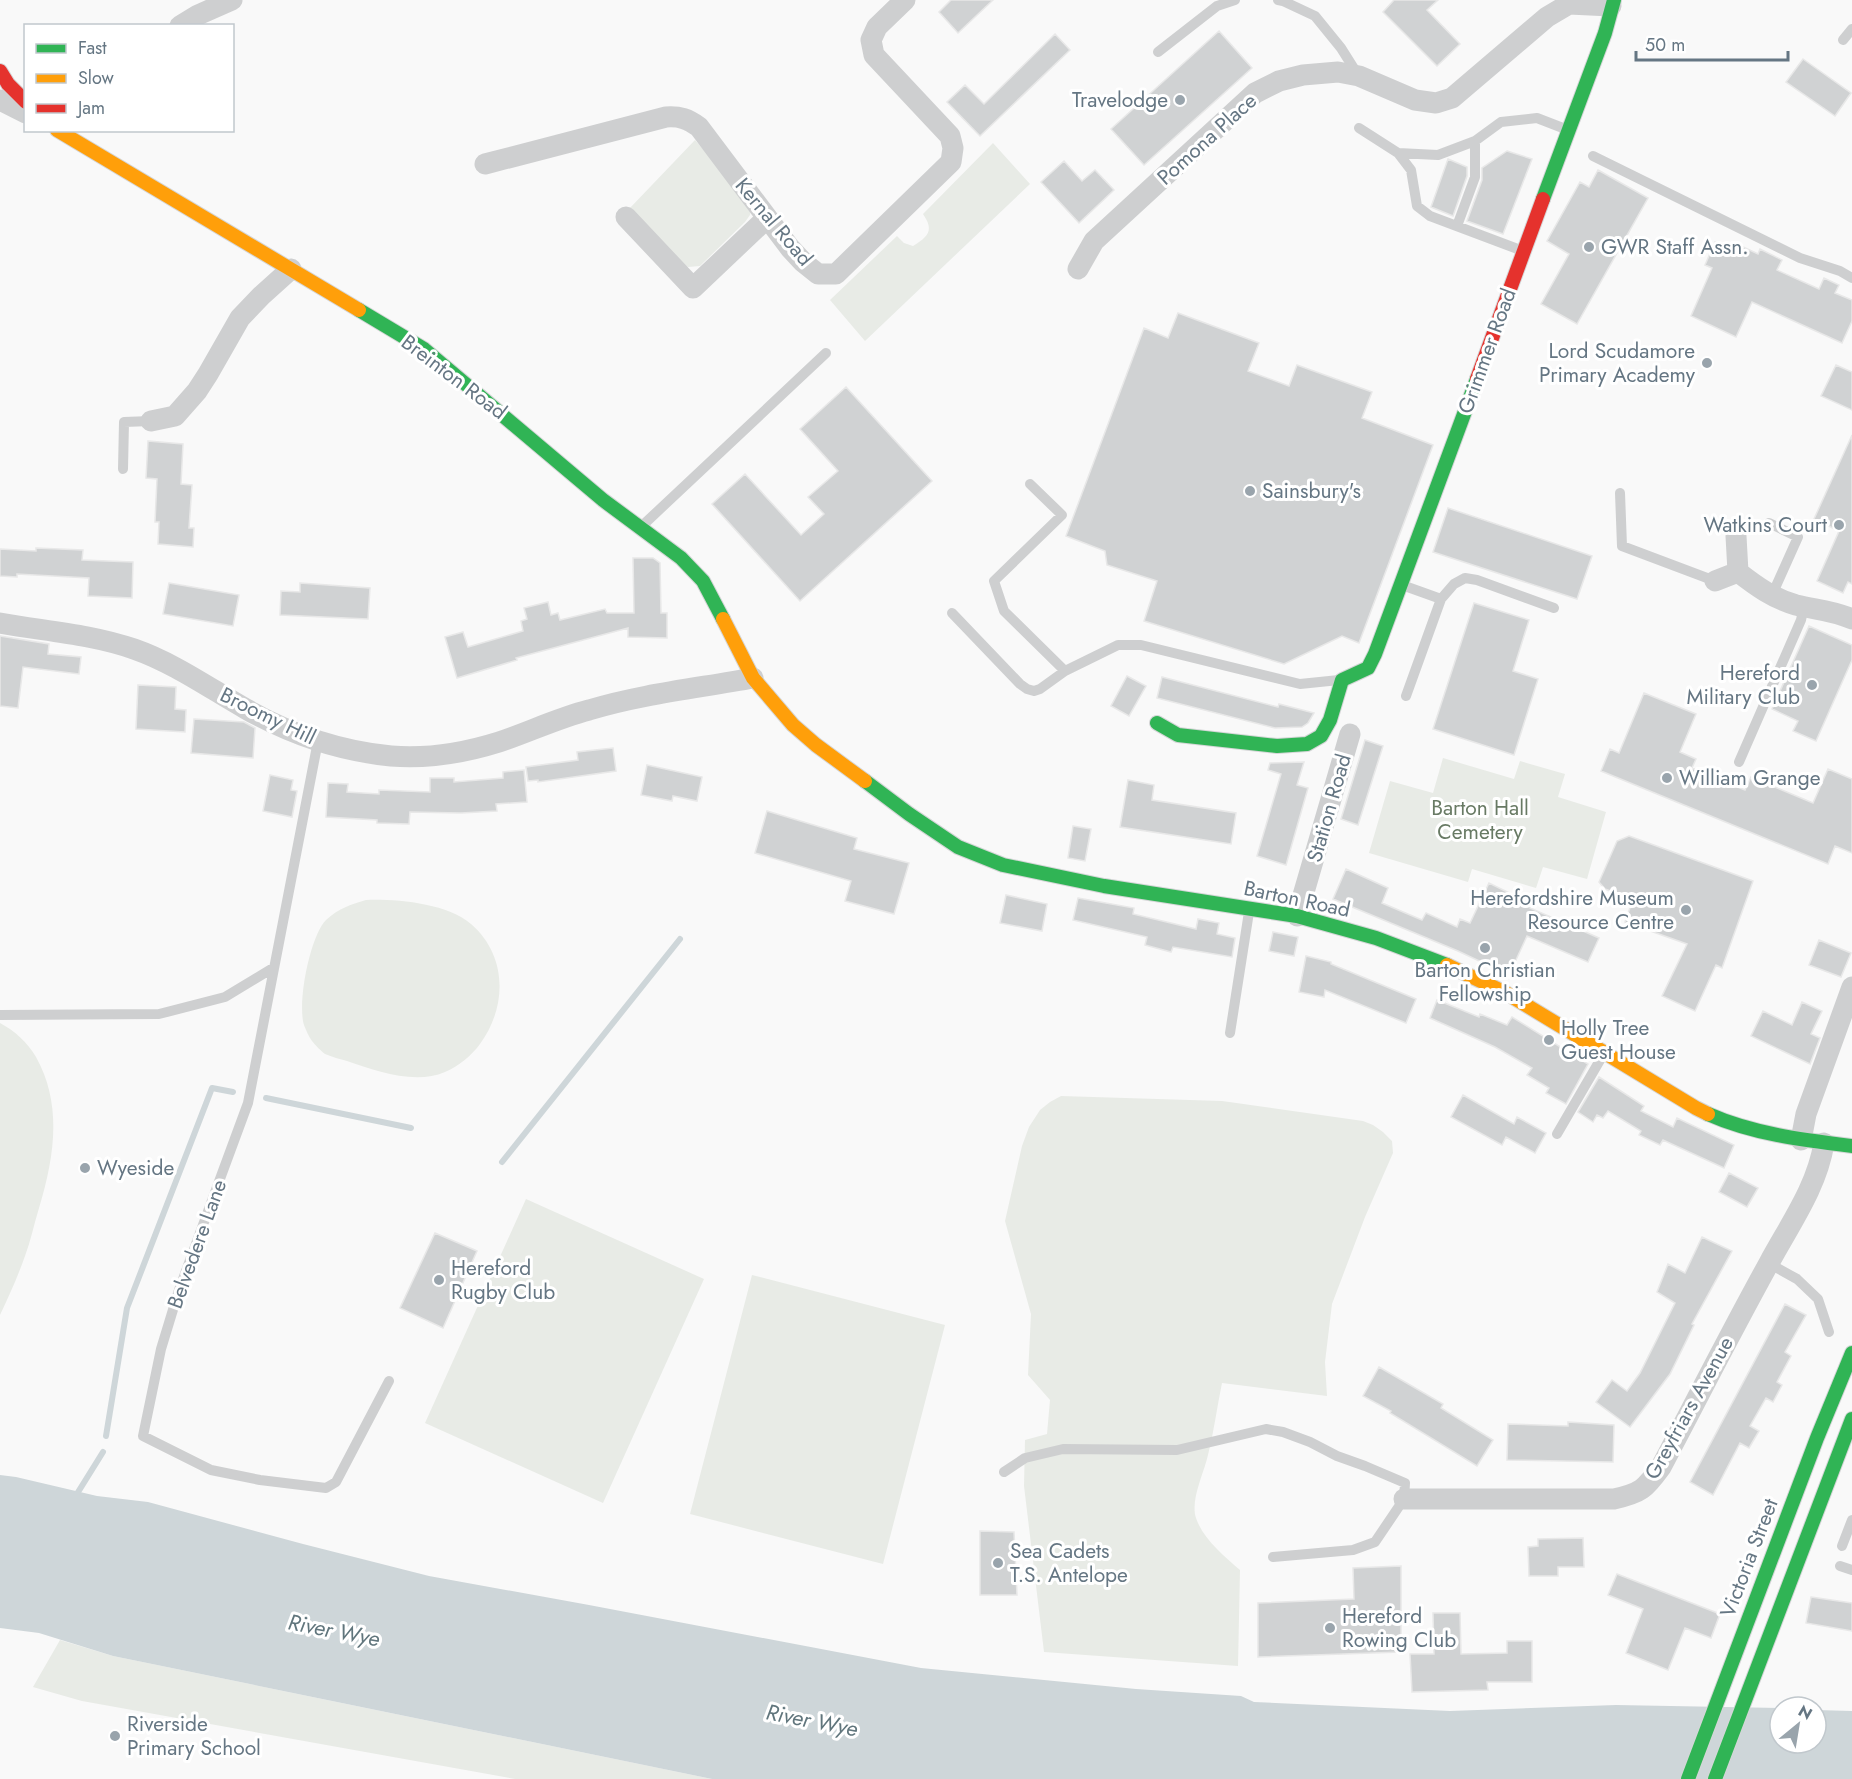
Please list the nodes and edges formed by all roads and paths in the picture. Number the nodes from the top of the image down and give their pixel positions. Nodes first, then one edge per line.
1 (232, 0) edge
2 (905, 0) edge
3 (1235, 0) edge
4 (1278, 0) edge
5 (1613, 3) edge
6 (183, 24) edge
7 (1852, 29) edge
8 (1843, 40) dead end
9 (1158, 52) dead end
10 (0, 71) edge
11 (1359, 76) junction
12 (0, 100) edge
13 (24, 100) edge
14 (1436, 103) joint
15 (24, 112) edge
16 (1359, 128) dead end
17 (1568, 130) junction
18 (60, 132) edge
19 (1474, 141) junction
20 (1398, 153) junction
21 (1593, 156) dead end
22 (485, 164) dead end
23 (626, 217) dead end
24 (766, 218) junction
25 (1457, 226) junction
26 (1524, 251) junction
27 (291, 269) junction
28 (1078, 269) dead end
29 (1852, 278) edge
30 (826, 353) dead end
31 (151, 421) joint
32 (123, 469) dead end
33 (1030, 483) dead end
34 (1620, 493) dead end
35 (1768, 523) dead end
36 (640, 527) junction
37 (1736, 536) dead end
38 (1738, 572) junction
39 (1715, 581) joint
40 (1400, 585) junction
41 (1772, 595) junction
42 (1441, 599) junction
43 (1804, 606) junction
44 (1554, 608) dead end
45 (952, 613) dead end
46 (1852, 619) edge
47 (0, 623) edge
48 (1065, 671) junction
49 (753, 678) junction
50 (1342, 680) junction
51 (1406, 696) dead end
52 (1157, 723) dead end
53 (1350, 734) dead end
54 (318, 741) junction
55 (1740, 762) dead end
56 (1250, 909) junction
57 (1297, 916) junction
58 (273, 968) junction
59 (1852, 987) edge
60 (0, 1015) edge
61 (1230, 1033) dead end
62 (1605, 1053) junction
63 (1557, 1134) dead end
64 (1800, 1140) junction
65 (1824, 1143) junction
66 (1852, 1146) edge
67 (1768, 1263) junction
68 (1828, 1332) dead end
69 (1852, 1353) edge
70 (389, 1381) dead end
71 (1852, 1419) edge
72 (1004, 1472) dead end
73 (1404, 1499) junction
74 (1852, 1520) edge
75 (1842, 1546) dead end
76 (1273, 1557) dead end
77 (1840, 1566) dead end
78 (1852, 1570) edge
79 (1688, 1779) edge
80 (1715, 1779) edge

1 - 6 street
2 - 24 street, Kernal Road
3 - 9 lane
4 - 11 lane
5 - 14 street, Grimmer Road
5 - 17 main road, Grimmer Road
7 - 8 lane
10 - 13 main road
11 - 14 street, Pomona Place
11 - 28 street, Pomona Place
12 - 15 street
16 - 20 lane
17 - 19 lane
17 - 26 main road, Grimmer Road
18 - 27 main road, Breinton Road
19 - 20 lane
19 - 25 lane
20 - 25 lane
21 - 29 lane
22 - 24 street, Kernal Road
23 - 24 street
25 - 26 lane
26 - 40 main road, Grimmer Road
27 - 31 street
27 - 36 main road, Breinton Road
30 - 36 lane
31 - 32 lane
33 - 48 lane
34 - 39 lane
35 - 41 lane
36 - 49 main road, Breinton Road
37 - 38 street
38 - 39 street
38 - 41 street
40 - 42 lane
40 - 50 main road, Grimmer Road
41 - 43 street
42 - 44 lane
42 - 51 lane
43 - 46 street
43 - 55 lane
45 - 48 lane
47 - 54 street, Broomy Hill
48 - 50 lane
49 - 54 street, Broomy Hill
49 - 56 main road, Barton Road
50 - 52 main road
53 - 57 street, Station Road
54 - 58 lane, Belvedere Lane
56 - 57 main road, Barton Road
56 - 61 lane
57 - 62 main road, Barton Road
58 - 60 lane
58 - 70 lane, Belvedere Lane
59 - 64 street
62 - 63 lane
62 - 64 main road, Barton Road
64 - 65 main road, Barton Road
65 - 66 main road, Barton Road
65 - 67 street, Greyfriars Avenue
67 - 68 lane
67 - 73 street, Greyfriars Avenue
69 - 79 main road, Victoria Street
71 - 80 main road
72 - 73 lane
73 - 76 lane
74 - 75 lane
77 - 78 lane

